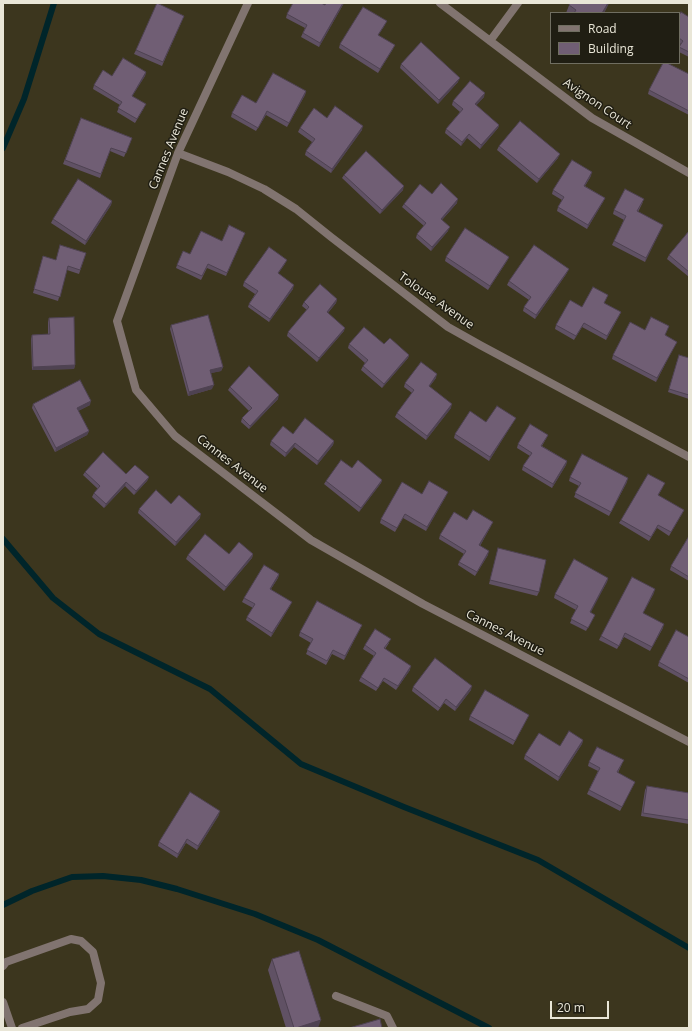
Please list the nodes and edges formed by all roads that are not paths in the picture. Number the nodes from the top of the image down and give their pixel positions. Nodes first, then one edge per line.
1 (248, 3) edge
2 (440, 3) edge
3 (518, 3) edge
4 (490, 41) junction
5 (178, 153) junction
6 (689, 173) edge
7 (689, 457) edge
8 (689, 742) edge
9 (3, 966) edge
10 (336, 996) dead end
11 (3, 1002) edge
12 (12, 1028) edge
13 (22, 1028) edge
14 (393, 1028) edge

1 - 5 street, Cannes Avenue
2 - 4 street, Avignon Court
3 - 4 street
4 - 6 street, Avignon Court
5 - 7 street, Tolouse Avenue
5 - 8 street, Cannes Avenue
9 - 13 street
10 - 14 street
11 - 12 street

